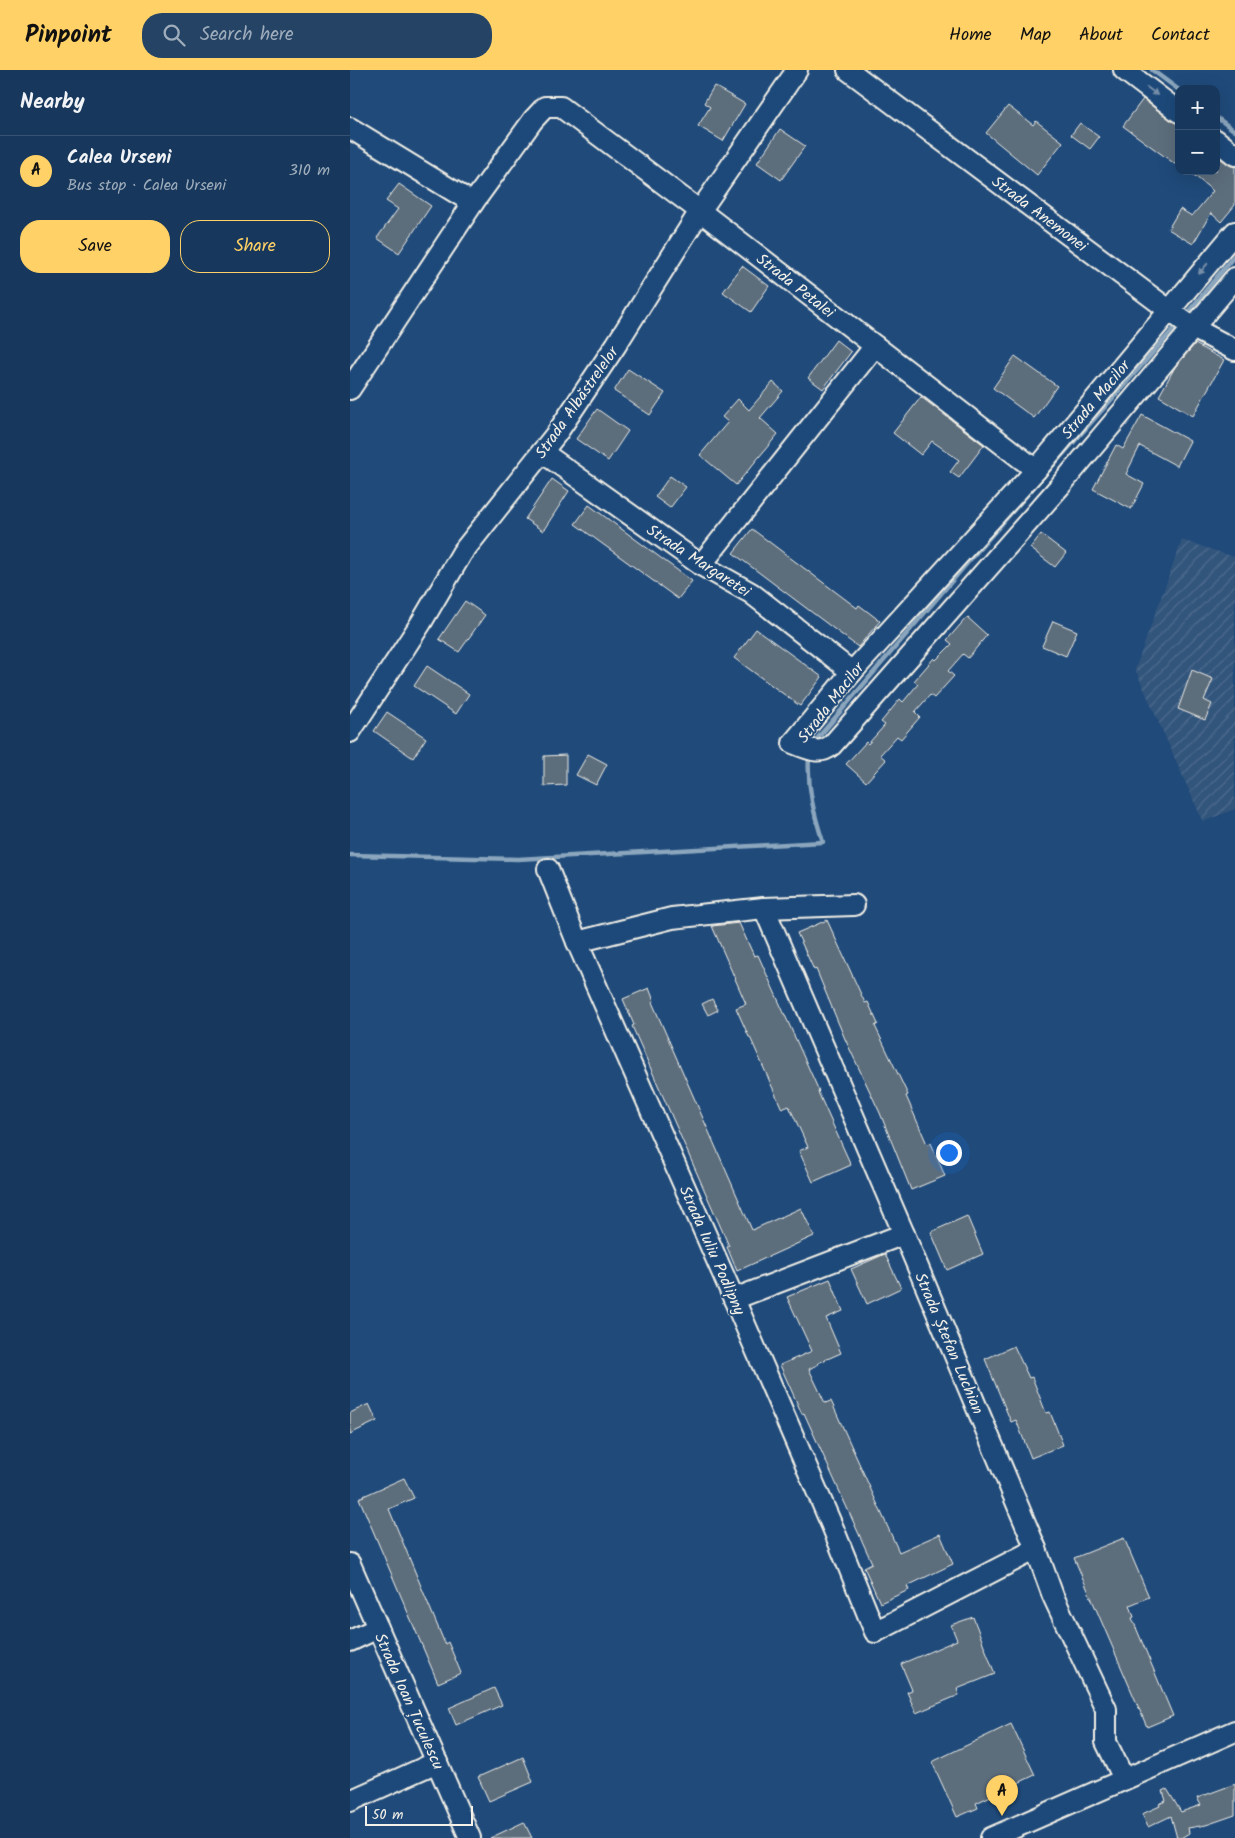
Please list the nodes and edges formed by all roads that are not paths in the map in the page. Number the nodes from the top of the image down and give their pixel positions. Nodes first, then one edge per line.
1 (797, 70) edge
2 (848, 70) edge
3 (1124, 70) edge
4 (1175, 109) edge
5 (350, 128) edge
6 (1220, 143) edge
7 (1235, 155) edge
8 (473, 203) junction
9 (700, 212) junction
10 (1235, 232) edge
11 (1235, 278) edge
12 (1181, 319) junction
13 (875, 346) junction
14 (1235, 350) edge
15 (350, 389) edge
16 (542, 452) junction
17 (1036, 470) junction
18 (701, 565) junction
19 (852, 672) junction
20 (350, 732) edge
21 (548, 869) dead end
22 (854, 905) dead end
23 (764, 908) junction
24 (577, 942) junction
25 (904, 1234) junction
26 (734, 1299) junction
27 (1036, 1549) junction
28 (350, 1564) edge
29 (378, 1628) junction
30 (350, 1641) edge
31 (1235, 1731) edge
32 (437, 1762) junction
33 (1124, 1779) junction
34 (350, 1801) edge
35 (470, 1838) edge
36 (991, 1838) edge

1 - 9 street, Strada Albăstrelelor
2 - 12 street, Strada Anemonei
3 -> 4 street
5 - 8 street
6 - 7 street
8 - 9 street, Strada Petalei
8 - 15 street
9 - 13 street, Strada Petalei
9 - 16 street, Strada Albăstrelelor
10 -> 12 street, Strada Macilor
11 - 12 street, Strada Macilor
12 - 14 street, Strada Anemonei
12 - 17 street, Strada Macilor
12 - 19 street, Strada Macilor
13 - 17 street, Strada Petalei
13 - 18 street
16 - 18 street, Strada Margaretei
16 - 20 street, Strada Albăstrelelor
17 - 19 street, Strada Macilor
18 - 19 street, Strada Margaretei
21 - 24 street, Strada Iuliu Podlipny
22 - 23 street
23 - 24 street
23 - 25 street, Strada Ștefan Luchian
24 - 26 street, Strada Iuliu Podlipny
25 - 26 street
25 - 27 street, Strada Ștefan Luchian
26 - 27 street, Strada Iuliu Podlipny
27 - 33 street, Strada Ștefan Luchian
28 - 29 street, Strada Ioan Țuculescu
29 - 30 street
29 - 32 street, Strada Ioan Țuculescu
31 - 33 street
32 - 34 street
32 - 35 street, Strada Ioan Țuculescu
33 - 36 street

